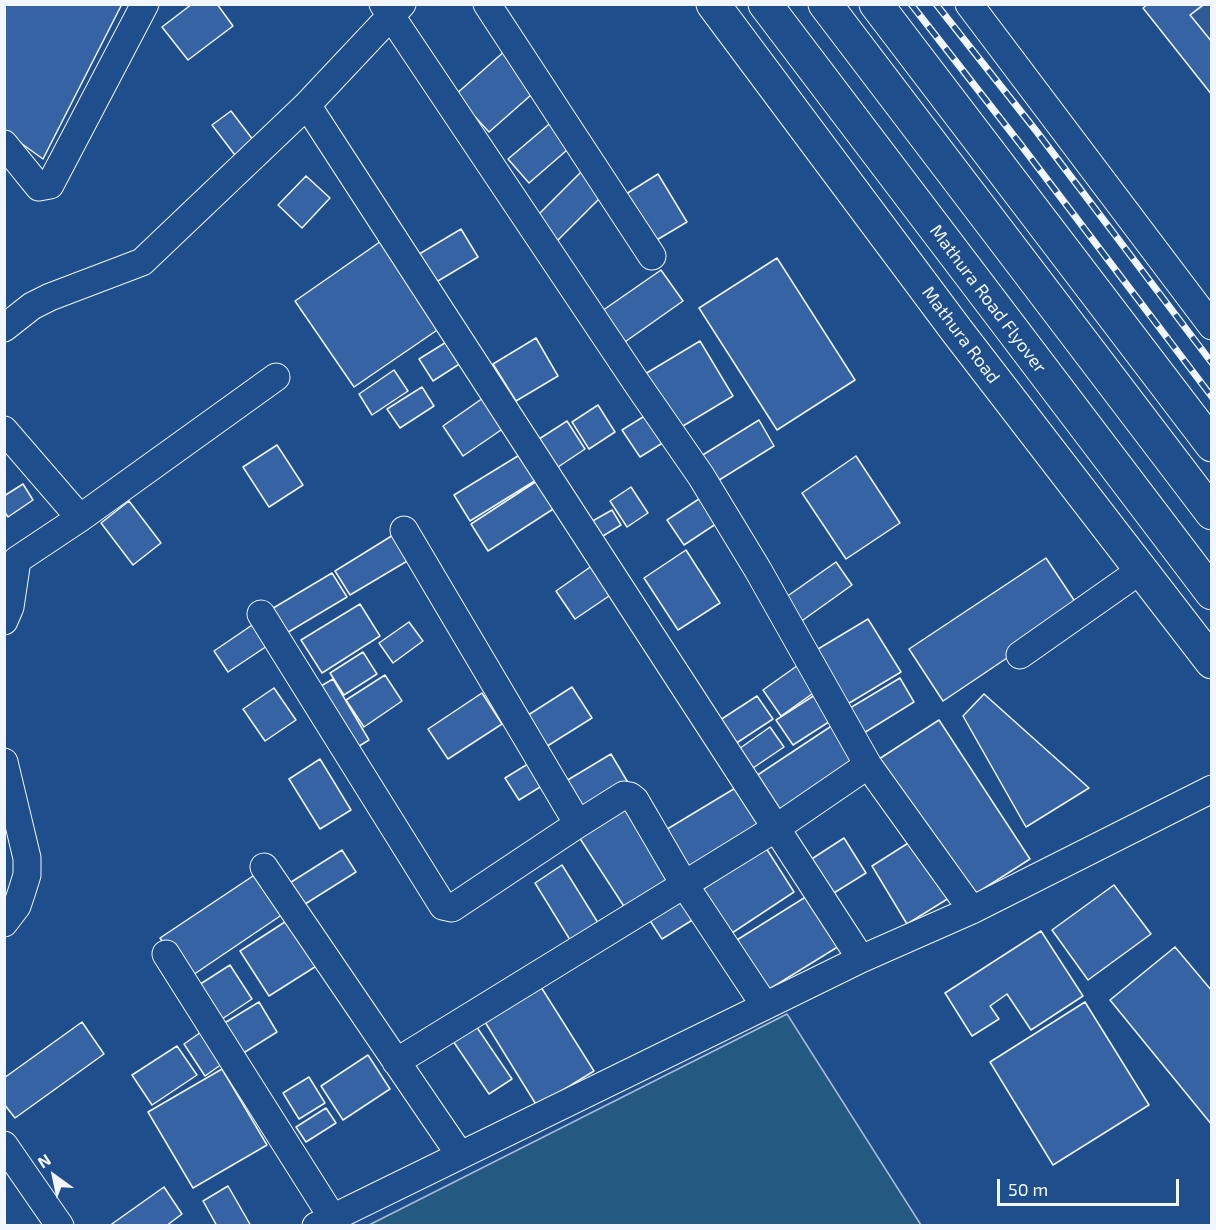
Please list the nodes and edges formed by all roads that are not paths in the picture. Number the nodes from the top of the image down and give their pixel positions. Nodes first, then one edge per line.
1 (145, 4) edge
2 (487, 4) edge
3 (714, 4) edge
4 (765, 4) edge
5 (825, 4) edge
6 (876, 4) edge
7 (969, 4) edge
8 (392, 8) edge
9 (307, 105) junction
10 (4, 144) edge
11 (652, 256) dead end
12 (8, 320) edge
13 (1212, 326) edge
14 (276, 377) dead end
15 (4, 430) edge
16 (1212, 445) edge
17 (1212, 513) edge
18 (80, 518) junction
19 (404, 530) dead end
20 (10, 564) edge
21 (1141, 570) junction
22 (1212, 593) edge
23 (261, 614) dead end
24 (4, 621) edge
25 (1020, 655) dead end
26 (1212, 662) edge
27 (4, 762) edge
28 (867, 765) junction
29 (1212, 789) edge
30 (578, 824) junction
31 (776, 828) junction
32 (264, 867) dead end
33 (684, 884) junction
34 (972, 910) junction
35 (4, 923) edge
36 (166, 954) dead end
37 (861, 959) junction
38 (765, 1006) junction
39 (396, 1062) junction
40 (4, 1145) edge
41 (460, 1155) junction
42 (324, 1221) edge
43 (60, 1226) edge

1 - 10 street
2 - 11 street
3 - 21 main road, Mathura Road
4 - 22 main road, Mathura Road Flyover
5 - 17 main road
6 - 16 main road
7 - 13 street
8 - 9 street
8 - 28 street
9 - 12 street
9 - 31 street
14 - 18 street
15 - 18 street
18 - 20 street
19 - 30 street
20 - 24 street
21 - 25 street
21 - 26 main road, Mathura Road
23 - 30 street
27 - 35 street
28 - 31 street
28 - 34 street
29 - 34 street
30 - 33 street
31 - 33 street
31 - 37 street
32 - 39 street
33 - 38 street
33 - 39 street
34 - 37 street
36 - 42 street
37 - 38 street
38 - 41 street
39 - 41 street
40 - 43 street
41 - 42 street

